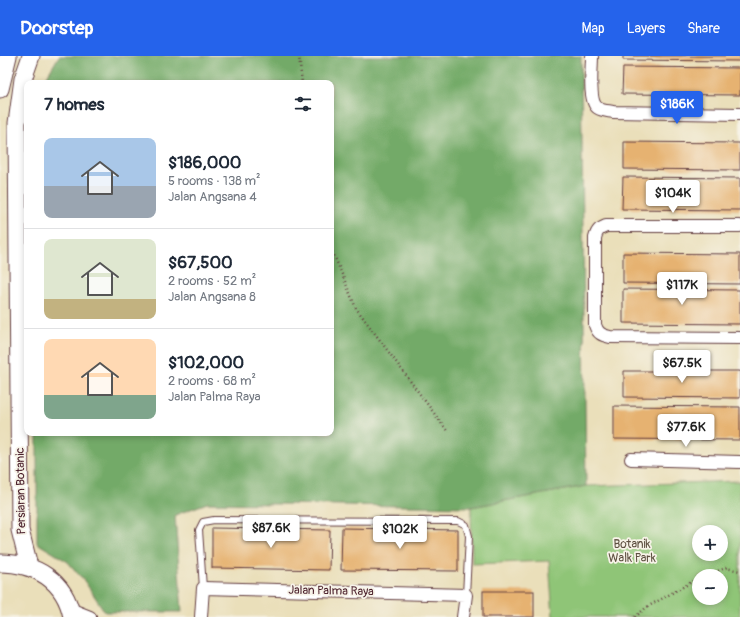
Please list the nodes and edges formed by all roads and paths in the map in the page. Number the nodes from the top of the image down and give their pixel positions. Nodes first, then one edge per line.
1 (8, 56) edge
2 (31, 56) edge
3 (299, 56) edge
4 (592, 56) edge
5 (302, 80) edge
6 (0, 89) edge
7 (740, 114) edge
8 (740, 226) edge
9 (334, 255) edge
10 (740, 338) edge
11 (448, 432) dead end
12 (631, 459) dead end
13 (740, 462) edge
14 (0, 563) edge
15 (29, 566) junction
16 (723, 569) edge
17 (740, 571) edge
18 (692, 582) edge
19 (204, 588) junction
20 (466, 595) junction
21 (71, 613) edge
22 (90, 617) edge
23 (201, 617) edge
24 (463, 617) edge
25 (635, 617) edge

1 - 6 main road
2 - 15 main road, Persiaran Botanic
3 - 5 path
4 - 7 street
8 - 10 street
9 - 11 path
12 - 13 street
14 - 15 main road
15 - 21 main road
16 - 17 path
18 - 25 path
19 - 20 street, Jalan Palma Raya
19 - 20 lane
19 - 23 street
20 - 24 street
21 - 22 street

